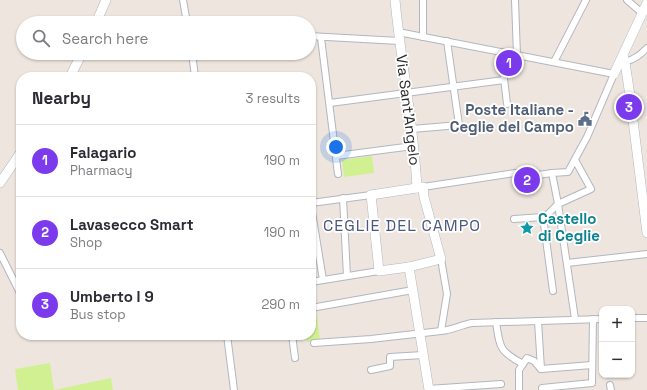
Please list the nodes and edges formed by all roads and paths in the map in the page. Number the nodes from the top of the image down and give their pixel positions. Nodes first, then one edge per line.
1 (106, 0) edge
2 (183, 0) edge
3 (395, 0) edge
4 (423, 0) edge
5 (515, 0) edge
6 (586, 0) edge
7 (627, 0) edge
8 (647, 3) edge
9 (642, 13) junction
10 (99, 16) edge
11 (186, 16) edge
12 (399, 36) junction
13 (316, 37) edge
14 (423, 37) junction
15 (321, 38) junction
16 (447, 41) junction
17 (647, 48) edge
18 (501, 52) junction
19 (517, 55) junction
20 (624, 59) junction
21 (78, 60) edge
22 (193, 60) edge
23 (554, 62) junction
24 (72, 72) edge
25 (194, 72) edge
26 (614, 74) junction
27 (504, 80) junction
28 (453, 87) junction
29 (407, 94) junction
30 (330, 103) junction
31 (507, 104) dead end
32 (412, 129) junction
33 (413, 146) junction
34 (336, 156) junction
35 (16, 160) edge
36 (575, 160) junction
37 (552, 173) junction
38 (338, 174) dead end
39 (644, 177) edge
40 (556, 179) joint
41 (0, 184) edge
42 (420, 187) junction
43 (372, 195) junction
44 (343, 198) junction
45 (316, 201) edge
46 (558, 204) junction
47 (646, 216) edge
48 (543, 217) junction
49 (514, 219) dead end
50 (647, 233) edge
51 (316, 237) edge
52 (0, 253) edge
53 (647, 254) edge
54 (441, 259) junction
55 (567, 263) junction
56 (409, 267) junction
57 (379, 271) junction
58 (346, 276) junction
59 (323, 280) junction
60 (316, 281) edge
61 (16, 285) edge
62 (413, 290) junction
63 (553, 291) dead end
64 (316, 307) edge
65 (635, 318) edge
66 (647, 318) edge
67 (575, 319) junction
68 (593, 319) junction
69 (599, 319) edge
70 (538, 321) junction
71 (496, 322) junction
72 (441, 331) junction
73 (420, 334) junction
74 (228, 340) edge
75 (293, 340) edge
76 (314, 343) dead end
77 (423, 355) junction
78 (296, 358) dead end
79 (523, 364) junction
80 (592, 365) junction
81 (541, 369) junction
82 (371, 370) dead end
83 (500, 384) dead end
84 (429, 389) edge
85 (234, 390) edge
86 (520, 390) edge
87 (542, 390) edge

1 - 10 street
2 - 11 street
3 - 12 street, Via Sant'Angelo
4 - 14 street
5 - 19 street
6 - 23 street
7 - 9 street
8 - 9 street
9 - 20 street
12 - 14 street
12 - 15 street
12 - 29 street, Via Sant'Angelo
13 - 15 street
14 - 16 street
15 - 30 street
16 - 18 street
16 - 28 street
17 - 20 street
18 - 19 street
18 - 27 street
19 - 23 street
20 - 26 street
20 - 39 street
21 - 24 street
22 - 25 street
23 - 26 street
26 - 36 street
27 - 28 street
27 - 31 street
28 - 29 street
28 - 32 street
29 - 30 street
29 - 32 street, Via Sant'Angelo
30 - 34 street
32 - 33 street, Via Sant'Angelo
33 - 34 street
33 - 42 street, Via Sant'Angelo
34 - 38 street
35 - 41 street
36 - 37 street
36 - 46 street
37 - 42 street
37 - 46 street
39 - 47 street
40 - 40 street
42 - 43 street
42 - 54 street, Via Sant'Angelo
43 - 43 street
43 - 44 street
43 - 57 street
44 - 45 street
44 - 58 street
46 - 48 street
46 - 55 street
47 - 50 street
48 - 49 street
48 - 63 street
51 - 59 street
52 - 61 street
53 - 55 street
54 - 56 street
54 - 72 street
55 - 67 street
56 - 57 street
56 - 62 street
57 - 58 street
58 - 59 street
59 - 60 street
62 - 64 street
62 - 73 street
65 - 66 street
67 - 68 street
67 - 70 street
68 - 69 street
68 - 80 street
70 - 71 street
70 - 81 street
71 - 72 street
71 - 79 street
72 - 73 street
73 - 76 street
73 - 77 street
74 - 85 street
75 - 78 street
77 - 82 street
77 - 84 street
79 - 81 street
79 - 86 street
80 - 81 street
80 - 87 street
83 - 84 street

